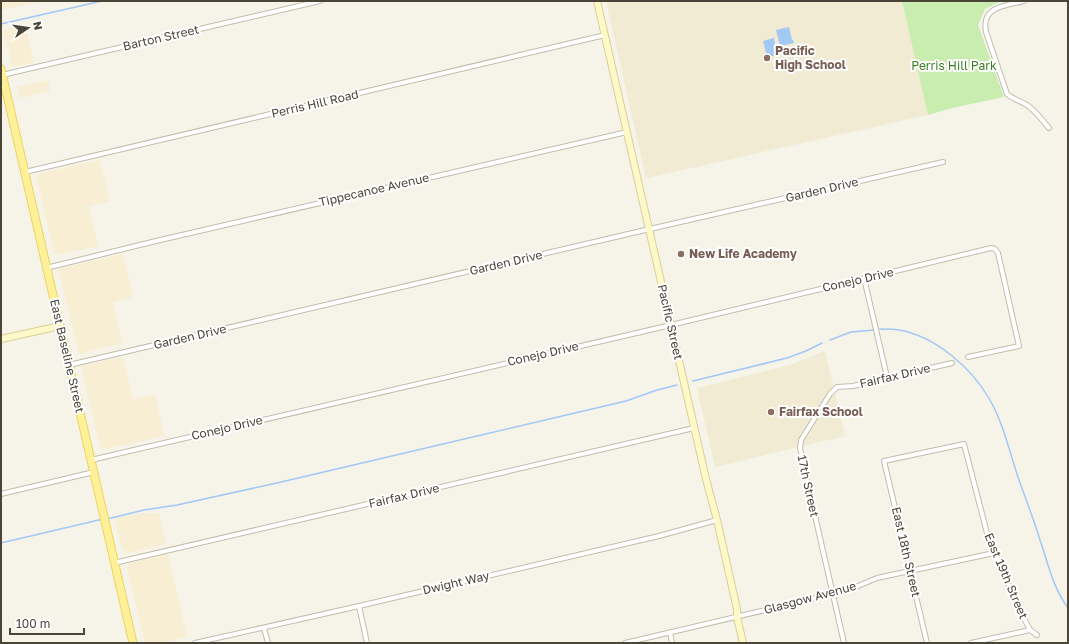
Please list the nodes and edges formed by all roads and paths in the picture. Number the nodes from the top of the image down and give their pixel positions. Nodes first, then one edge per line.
1 (320, 1) edge
2 (597, 1) edge
3 (1024, 1) edge
4 (605, 36) junction
5 (2, 72) edge
6 (3, 90) edge
7 (1049, 128) dead end
8 (627, 132) junction
9 (943, 162) dead end
10 (25, 172) junction
11 (649, 229) junction
12 (46, 268) junction
13 (864, 278) junction
14 (671, 325) junction
15 (60, 326) junction
16 (1, 339) edge
17 (968, 357) dead end
18 (952, 362) dead end
19 (69, 365) junction
20 (887, 377) junction
21 (836, 387) joint
22 (694, 428) junction
23 (91, 460) junction
24 (884, 461) joint
25 (94, 472) junction
26 (1, 494) edge
27 (717, 520) junction
28 (994, 552) junction
29 (114, 563) junction
30 (910, 571) junction
31 (832, 594) junction
32 (359, 606) junction
33 (737, 616) junction
34 (264, 628) junction
35 (1030, 630) junction
36 (670, 632) junction
37 (1037, 635) dead end
38 (201, 642) edge
39 (133, 643) edge
40 (195, 643) edge
41 (268, 643) edge
42 (367, 643) edge
43 (625, 643) edge
44 (672, 643) edge
45 (743, 643) edge
46 (844, 643) edge
47 (927, 643) edge
48 (971, 643) edge

1 - 5 street, Barton Street
2 - 4 street, Pacific Street
3 - 7 street
4 - 8 street, Pacific Street
4 - 10 street, Perris Hill Road
5 - 6 main road, East Baseline Street
6 - 10 main road, East Baseline Street
8 - 11 street, Pacific Street
8 - 12 street, Tippecanoe Avenue
9 - 11 street, Garden Drive
10 - 12 main road, East Baseline Street
11 - 14 street, Pacific Street
11 - 19 street, Garden Drive
12 - 15 main road, East Baseline Street
13 - 14 street, Conejo Drive
13 - 17 street, Conejo Drive
13 - 20 street
14 - 22 street, Pacific Street
14 - 23 street, Conejo Drive
15 - 16 street
15 - 19 main road, East Baseline Street
18 - 20 street, Fairfax Drive
19 - 23 main road, East Baseline Street
20 - 21 street, Fairfax Drive
21 - 31 street, 17th Street
22 - 27 street, Pacific Street
22 - 29 street, Fairfax Drive
23 - 25 main road, East Baseline Street
24 - 28 street, East 19th Street
24 - 30 street, East 18th Street
25 - 26 street
25 - 29 main road, East Baseline Street
27 - 32 street, Dwight Way
27 - 33 street, Pacific Street
28 - 30 street, Glasgow Avenue
28 - 35 street, East 19th Street
29 - 39 main road, East Baseline Street
30 - 31 street, Glasgow Avenue
30 - 47 street, East 18th Street
31 - 33 street, Glasgow Avenue
31 - 46 street, 17th Street
32 - 34 street, Dwight Way
32 - 42 street
33 - 36 street, Glasgow Avenue
33 - 45 street, Pacific Street
34 - 38 street, Dwight Way
34 - 41 street
35 - 37 street, East 19th Street
35 - 48 street
36 - 43 street, Glasgow Avenue
36 - 44 street
38 - 40 street, Dwight Way

